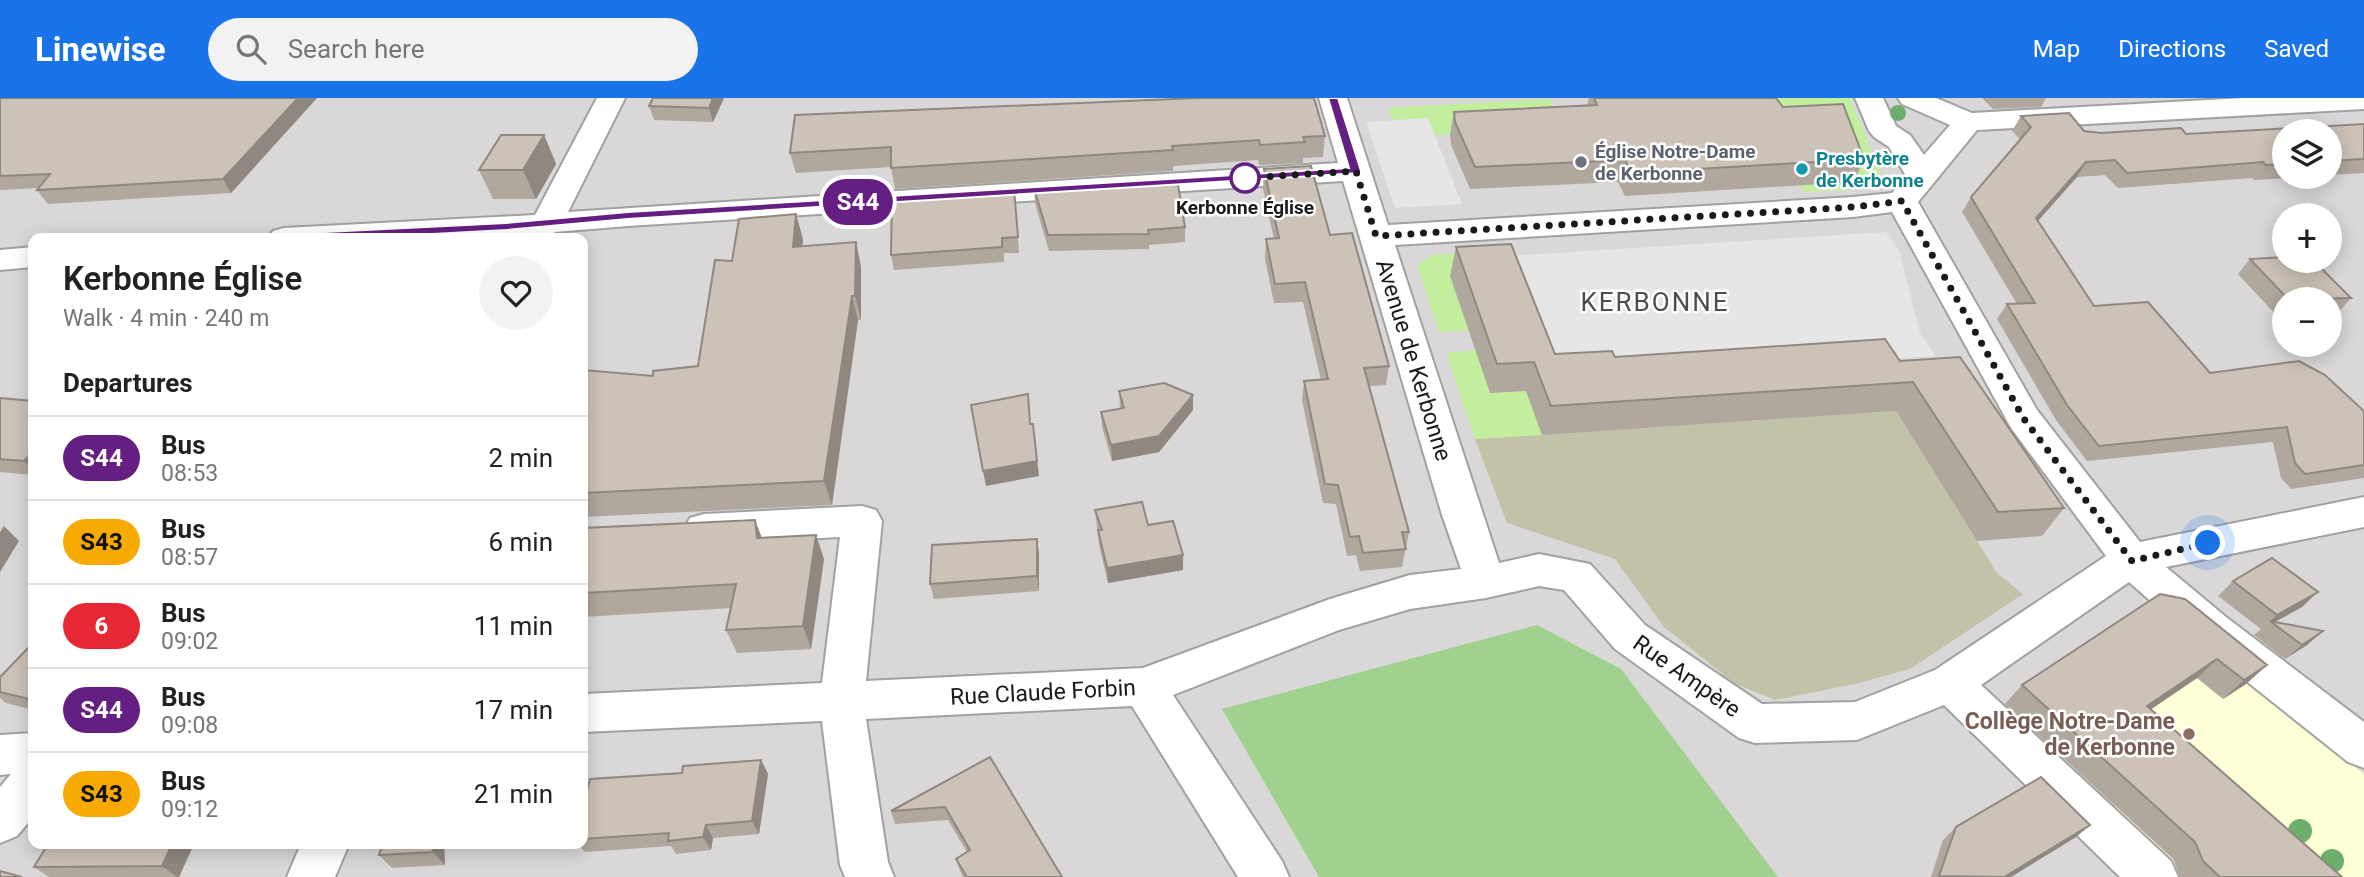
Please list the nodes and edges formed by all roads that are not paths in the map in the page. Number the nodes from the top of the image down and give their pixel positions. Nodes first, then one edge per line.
1 (611, 98) edge
2 (1333, 98) edge
3 (1870, 98) edge
4 (1912, 98) edge
5 (2364, 100) edge
6 (1968, 122) junction
7 (1356, 171) junction
8 (1912, 190) junction
9 (539, 230) edge
10 (443, 233) edge
11 (1376, 236) junction
12 (28, 257) edge
13 (0, 260) edge
14 (2364, 512) edge
15 (663, 531) edge
16 (2132, 561) junction
17 (1486, 582) junction
18 (1950, 683) junction
19 (1144, 687) junction
20 (842, 702) junction
21 (588, 713) edge
22 (2364, 748) edge
23 (28, 752) edge
24 (0, 755) edge
25 (28, 789) edge
26 (0, 821) edge
27 (323, 849) edge
28 (311, 877) edge
29 (870, 877) edge
30 (1265, 877) edge
31 (2154, 877) edge

1 - 9 street
2 - 7 street, Avenue de Kerbonne
3 - 8 street
4 - 6 street
5 - 6 street
6 - 8 street
7 - 9 street
7 - 11 street, Avenue de Kerbonne
8 - 11 street
8 - 16 street
9 - 10 street
11 - 17 street, Avenue de Kerbonne
12 - 13 street
14 - 16 street, Rue Ampère
15 - 20 street
16 - 18 street, Rue Ampère
16 - 22 street
17 - 18 street, Rue Ampère
17 - 19 street, Rue Claude Forbin
18 - 31 street
19 - 20 street, Rue Claude Forbin
19 - 30 street
20 - 21 street, Rue Claude Forbin
20 - 29 street
23 - 24 street
25 - 26 street
27 - 28 street

